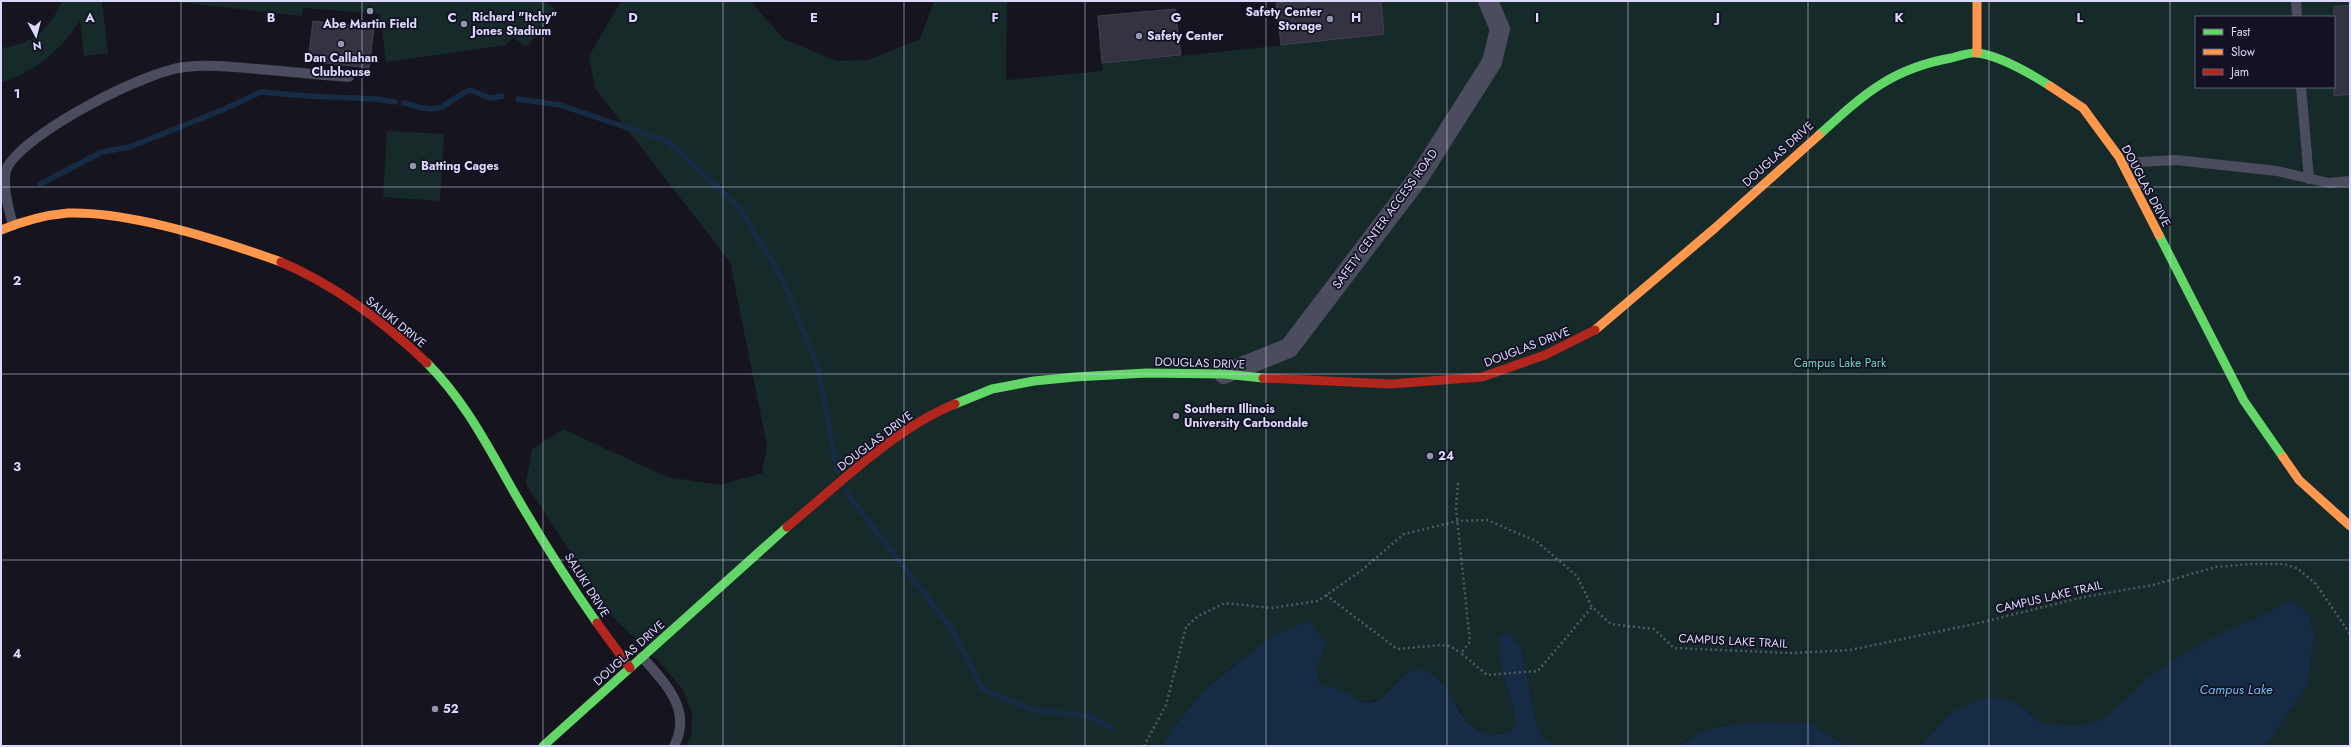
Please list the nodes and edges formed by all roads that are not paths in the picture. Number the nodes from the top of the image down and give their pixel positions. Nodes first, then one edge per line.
1 (1488, 1) edge
2 (1977, 1) edge
3 (2296, 1) edge
4 (2296, 16) edge
5 (1977, 53) junction
6 (349, 77) dead end
7 (2300, 88) edge
8 (2122, 163) junction
9 (2309, 179) junction
10 (2350, 180) edge
11 (13, 225) junction
12 (1, 230) edge
13 (1224, 374) junction
14 (2350, 526) edge
15 (642, 657) junction
16 (630, 668) junction
17 (543, 746) edge
18 (674, 746) edge

1 - 13 street, SAFETY CENTER ACCESS ROAD
2 - 5 street
3 - 4 lane
5 - 8 street, DOUGLAS DRIVE
5 - 13 street, DOUGLAS DRIVE
6 - 11 lane
7 - 9 lane
8 - 9 lane
8 - 14 street, DOUGLAS DRIVE
9 - 10 lane
11 - 12 street, SALUKI DRIVE
11 - 16 street, SALUKI DRIVE
13 - 15 street, DOUGLAS DRIVE
15 - 16 street, DOUGLAS DRIVE
15 - 18 lane
16 - 17 street, DOUGLAS DRIVE

